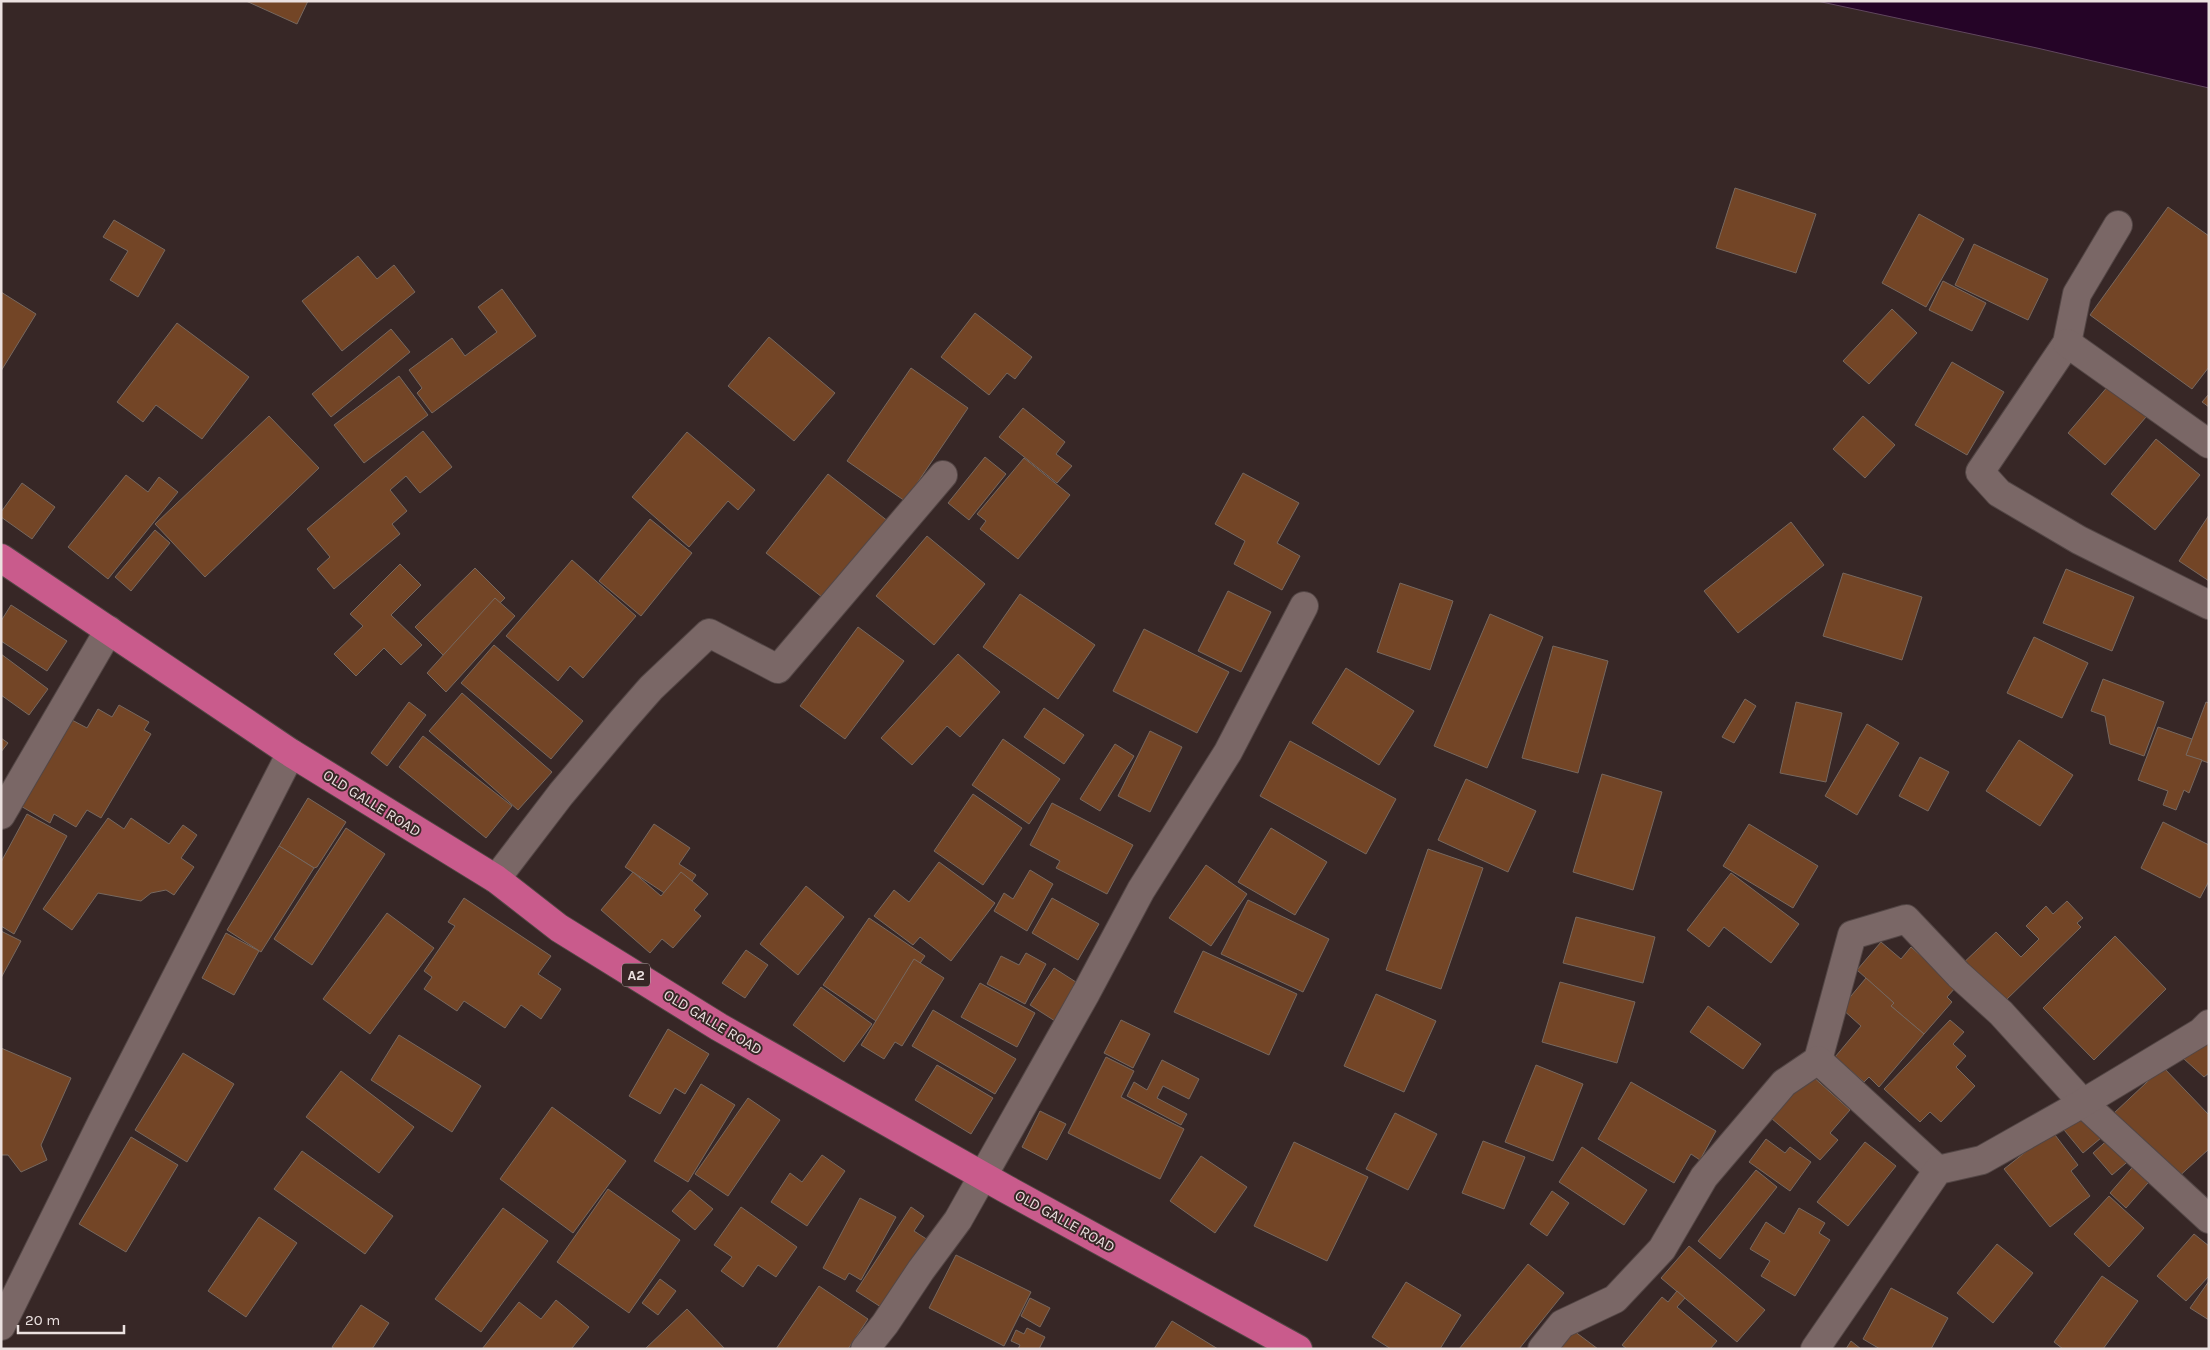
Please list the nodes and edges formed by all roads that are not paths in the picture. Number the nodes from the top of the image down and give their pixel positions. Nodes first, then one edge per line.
1 (2118, 226) dead end
2 (2067, 343) junction
3 (2209, 444) edge
4 (943, 475) dead end
5 (1, 558) edge
6 (2209, 605) edge
7 (1304, 606) dead end
8 (109, 630) junction
9 (292, 754) junction
10 (1, 815) edge
11 (496, 879) junction
12 (2209, 1024) edge
13 (1818, 1060) junction
14 (2083, 1103) junction
15 (1938, 1170) junction
16 (982, 1175) junction
17 (2209, 1219) edge
18 (1, 1326) edge
19 (865, 1349) edge
20 (1298, 1349) edge
21 (1542, 1349) edge
22 (1815, 1349) edge

1 - 2 street
2 - 3 street
2 - 6 street
4 - 11 street
5 - 8 highway, OLD GALLE ROAD / A2
7 - 16 street
8 - 9 highway, OLD GALLE ROAD / A2
8 - 10 street
9 - 11 highway, OLD GALLE ROAD / A2
9 - 18 street
11 - 16 highway, OLD GALLE ROAD / A2
12 - 14 street
13 - 14 street
13 - 15 street
13 - 21 street
14 - 15 street
14 - 17 street
15 - 22 street
16 - 19 street
16 - 20 highway, OLD GALLE ROAD / A2

